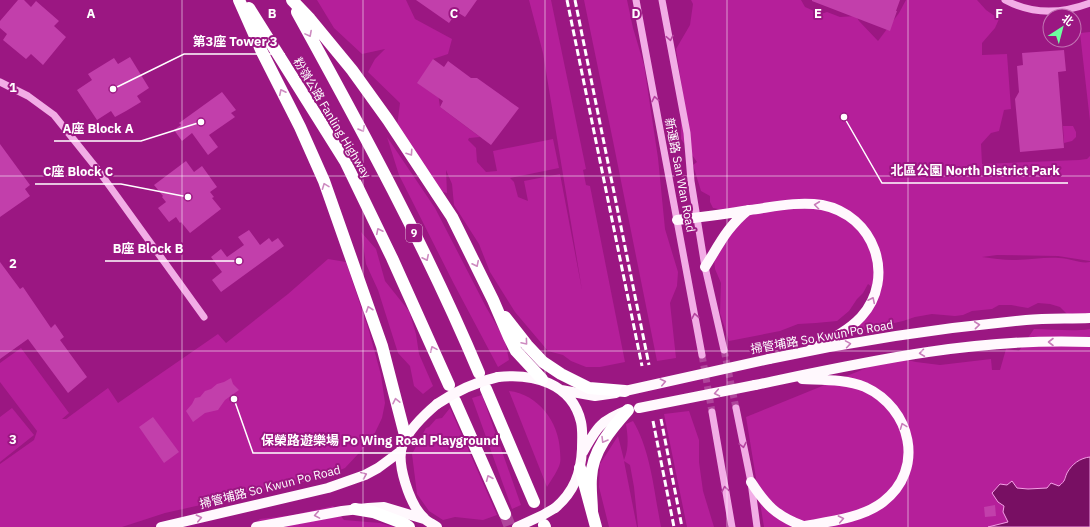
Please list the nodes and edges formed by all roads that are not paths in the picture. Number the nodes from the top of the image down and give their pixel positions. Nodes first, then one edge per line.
1 (239, 0) edge
2 (244, 0) edge
3 (291, 0) edge
4 (636, 0) edge
5 (662, 0) edge
6 (1005, 0) edge
7 (1090, 3) edge
8 (0, 82) edge
9 (748, 210) junction
10 (697, 217) junction
11 (677, 220) junction
12 (706, 267) junction
13 (493, 300) junction
14 (204, 316) dead end
15 (1090, 318) edge
16 (1090, 342) edge
17 (724, 350) tunnel mouth
18 (810, 350) junction
19 (702, 355) tunnel mouth
20 (479, 373) dead end
21 (788, 378) junction
22 (542, 379) junction
23 (448, 385) dead end
24 (486, 389) dead end
25 (561, 390) junction
26 (625, 391) junction
27 (455, 401) dead end
28 (736, 408) tunnel mouth
29 (628, 410) junction
30 (712, 412) tunnel mouth
31 (406, 439) junction
32 (401, 451) junction
33 (582, 454) junction
34 (580, 468) junction
35 (751, 482) junction
36 (534, 502) dead end
37 (355, 509) junction
38 (592, 512) junction
39 (505, 514) tunnel mouth
40 (424, 519) junction
41 (161, 527) edge
42 (256, 527) edge
43 (409, 527) edge
44 (437, 527) edge
45 (516, 527) edge
46 (596, 527) edge
47 (732, 527) edge
48 (757, 527) edge
49 (801, 527) edge

31 -> 1 highway
23 -> 2 highway, 粉嶺公路 Fanling Highway
3 -> 13 highway
3 -> 20 highway, 粉嶺公路 Fanling Highway / 9
11 -> 4 street, 新運路 San Wan Road
5 -> 10 street, 新運路 San Wan Road
6 - 7 street
8 - 14 street
9 - 10 main road
9 - 12 main road
18 -> 9 main road
10 - 11 main road
10 - 12 street, 新運路 San Wan Road
19 -> 11 street, 新運路 San Wan Road
12 - 17 street, 新運路 San Wan Road
13 - 22 highway
13 -> 26 highway
18 -> 15 main road, 掃管埔路 So Kwun Po Road
16 -> 21 main road
26 -> 18 main road, 掃管埔路 So Kwun Po Road, bridge
21 -> 29 main road, bridge
49 -> 21 main road
22 - 25 main road
22 - 31 main road, bridge
24 - 36 highway
25 - 26 main road, 掃管埔路 So Kwun Po Road
25 - 33 main road
39 -> 27 highway
28 -> 35 street
29 - 33 main road
29 -> 38 highway
47 -> 30 street
31 - 32 main road
32 - 40 main road
41 -> 32 main road, 掃管埔路 So Kwun Po Road
33 - 34 main road
34 - 38 highway
34 - 45 main road, bridge
35 - 48 street
35 - 49 main road
37 - 40 main road
37 -> 42 main road
37 - 43 highway
38 - 46 highway
40 - 44 main road

